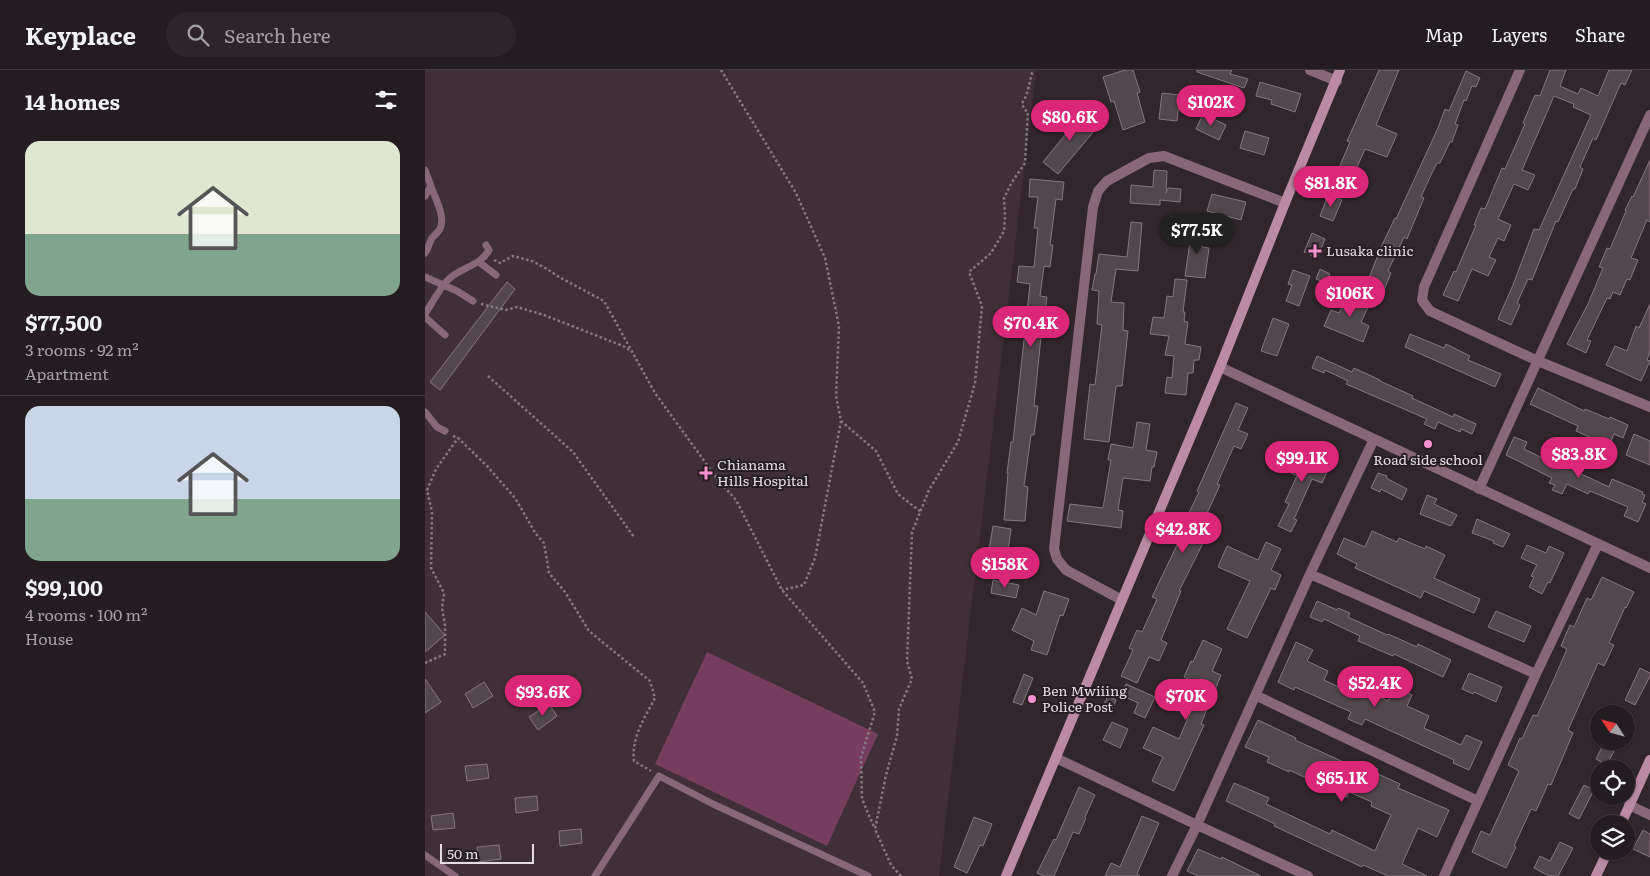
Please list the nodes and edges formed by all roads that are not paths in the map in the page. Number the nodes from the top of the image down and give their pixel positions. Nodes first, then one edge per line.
1 (1310, 70) edge
2 (1340, 70) edge
3 (1520, 70) edge
4 (1337, 81) junction
5 (1650, 114) edge
6 (425, 170) edge
7 (431, 186) junction
8 (425, 196) edge
9 (1285, 203) junction
10 (486, 245) dead end
11 (425, 253) edge
12 (479, 262) junction
13 (495, 275) dead end
14 (425, 277) edge
15 (444, 286) junction
16 (473, 301) road end
17 (425, 316) edge
18 (445, 335) dead end
19 (1538, 361) junction
20 (1220, 368) junction
21 (1650, 407) edge
22 (426, 414) edge
23 (445, 432) road end
24 (1374, 439) junction
25 (1479, 488) junction
26 (1598, 544) junction
27 (1650, 568) edge
28 (1310, 574) junction
29 (1123, 600) junction
30 (1536, 674) junction
31 (1257, 696) junction
32 (1056, 758) junction
33 (1650, 760) edge
34 (1478, 802) junction
35 (1629, 806) junction
36 (1625, 815) edge
37 (1650, 815) edge
38 (1197, 825) junction
39 (425, 855) edge
40 (1604, 860) edge
41 (455, 876) edge
42 (595, 876) edge
43 (868, 876) edge
44 (1006, 876) edge
45 (1171, 876) edge
46 (1309, 876) edge
47 (1444, 876) edge
48 (1596, 876) edge

1 - 4 street
2 - 4 main road
3 - 19 street
4 - 9 main road
5 - 19 street
6 - 7 lane
7 - 8 lane
7 - 11 lane
9 - 20 main road
9 - 29 street
10 - 12 lane
12 - 13 lane
12 - 15 lane
14 - 15 lane
15 - 16 lane
15 - 17 lane
17 - 18 lane
19 - 21 street
19 - 25 street
20 - 24 street
20 - 29 main road
22 - 23 lane
24 - 25 street
24 - 28 street
25 - 26 street
26 - 27 street
26 - 30 street
28 - 30 street
28 - 31 street
29 - 32 main road
30 - 34 street
31 - 34 street
31 - 38 street
32 - 38 street
32 - 44 main road
33 - 35 main road
34 - 47 street
35 - 36 main road
35 - 37 street
38 - 45 street
38 - 46 street
39 - 41 lane
40 - 48 main road
42 - 43 lane

